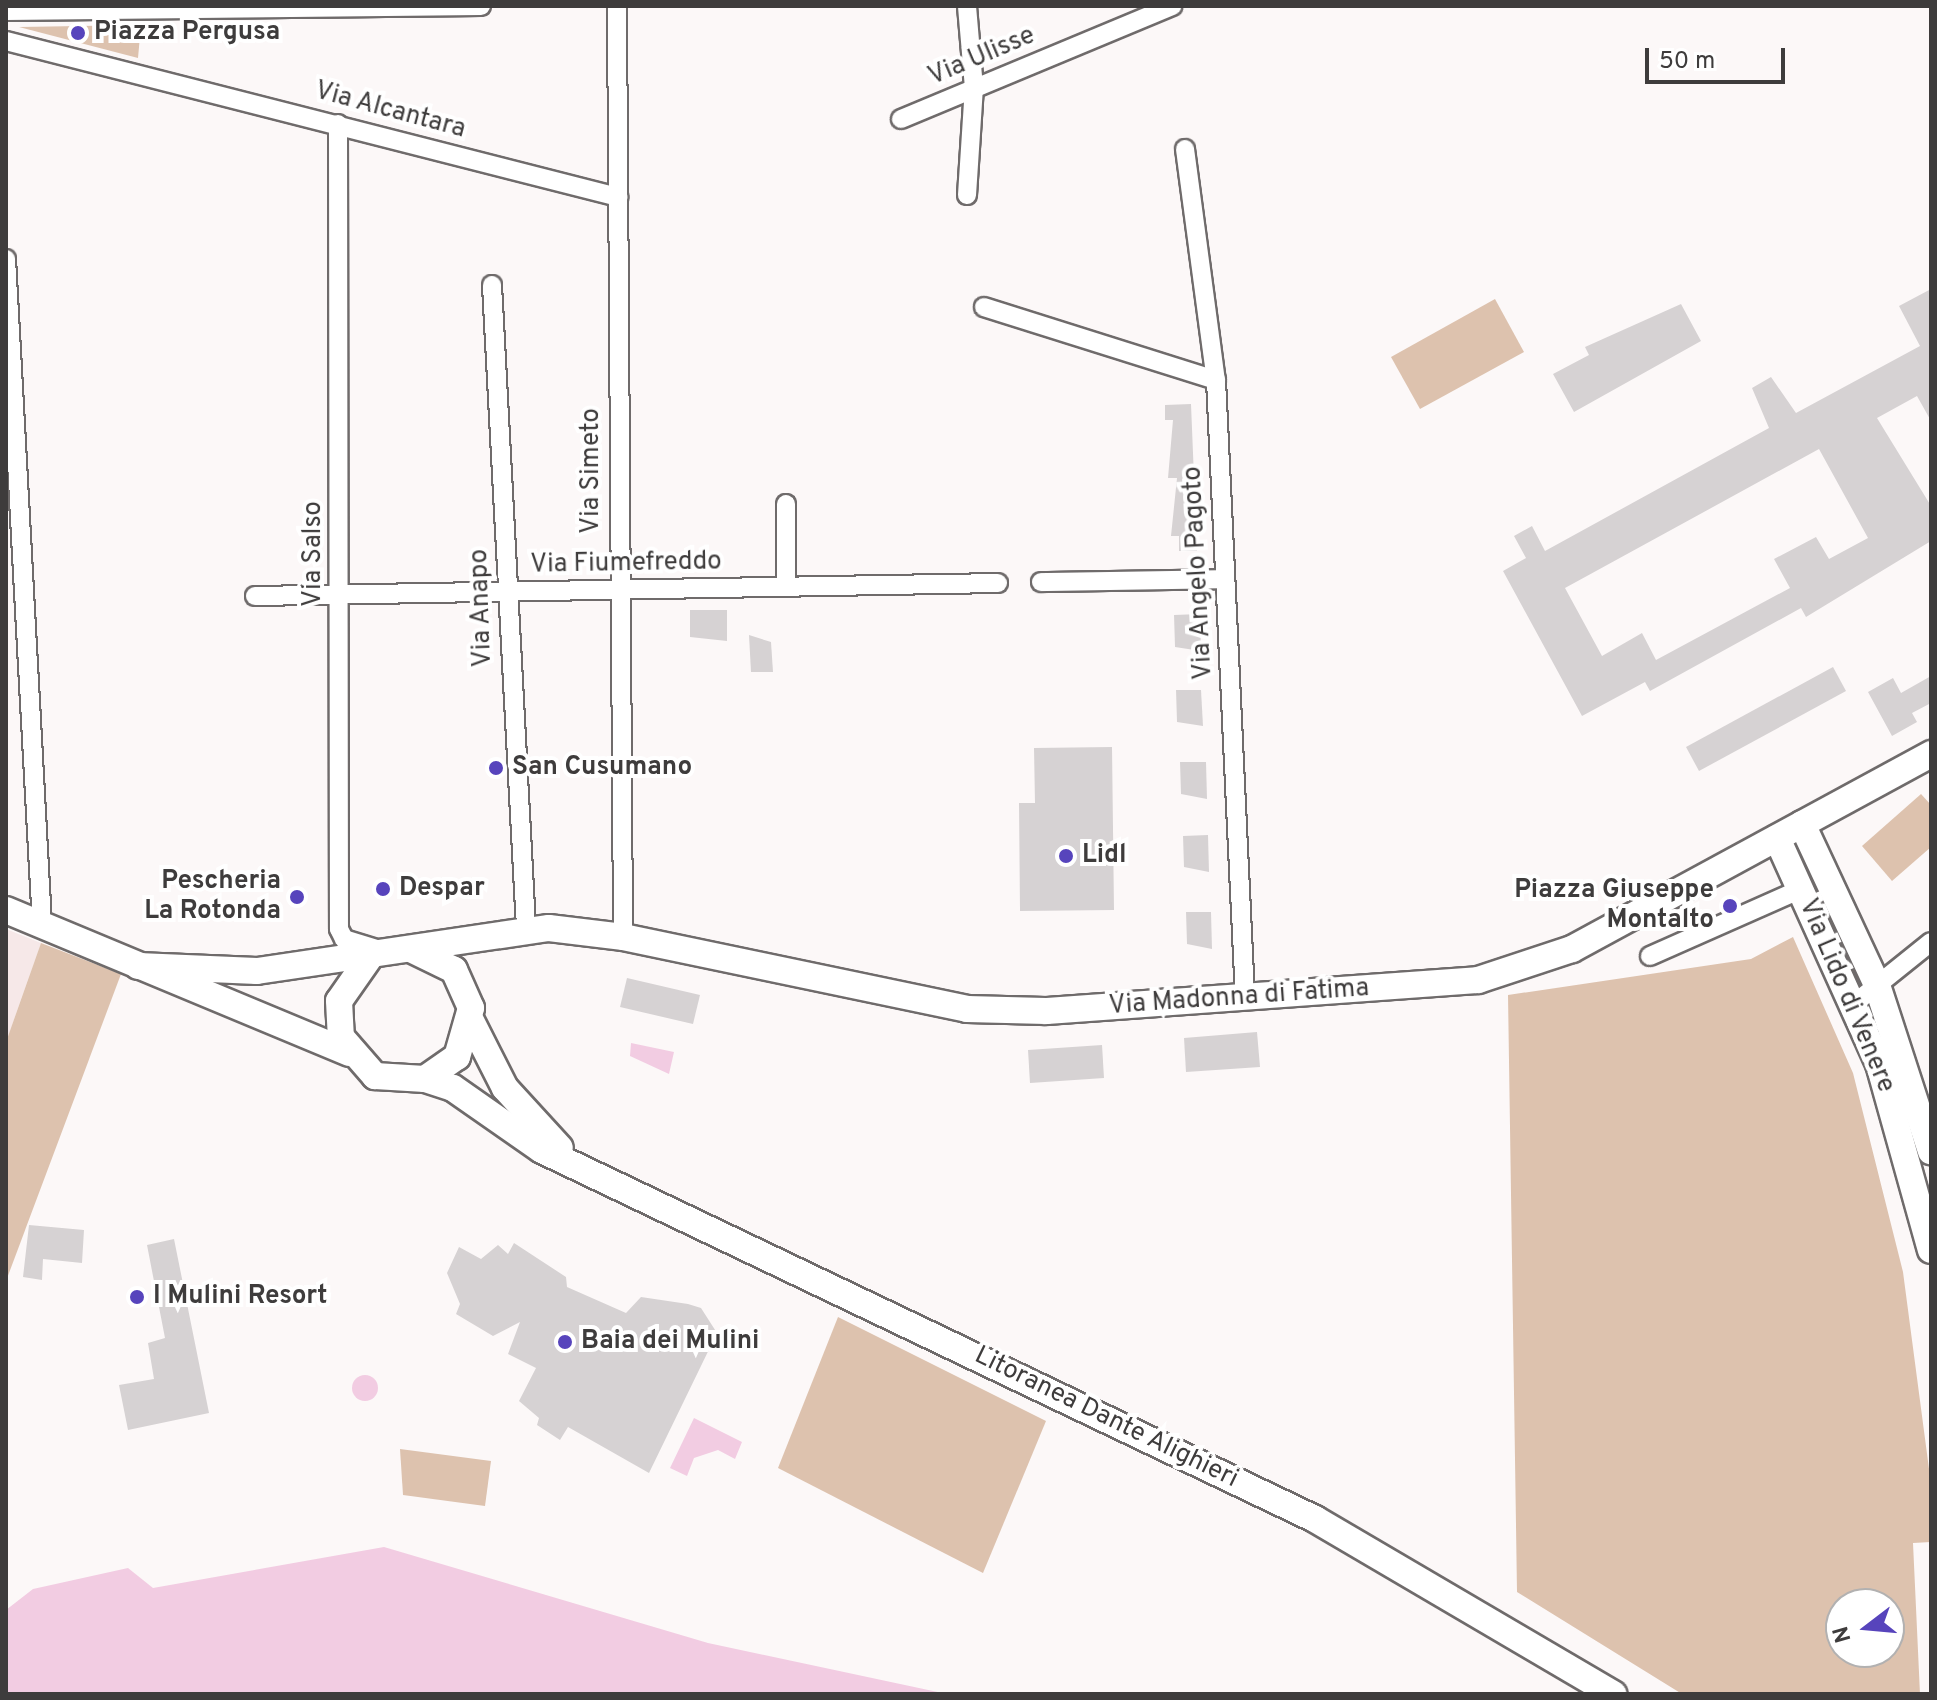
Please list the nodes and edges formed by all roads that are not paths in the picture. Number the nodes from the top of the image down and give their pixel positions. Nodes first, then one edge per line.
1 (481, 6) edge
2 (617, 6) edge
3 (967, 6) edge
4 (1172, 6) edge
5 (6, 11) edge
6 (6, 41) edge
7 (974, 88) junction
8 (901, 119) dead end
9 (338, 124) junction
10 (1185, 149) dead end
11 (967, 195) dead end
12 (618, 197) junction
13 (6, 259) edge
14 (492, 285) dead end
15 (984, 307) dead end
16 (1216, 380) junction
17 (11, 434) edge
18 (786, 504) dead end
19 (1225, 579) junction
20 (1041, 582) dead end
21 (998, 583) dead end
22 (786, 587) junction
23 (618, 590) junction
24 (509, 592) junction
25 (341, 595) junction
26 (255, 596) dead end
27 (1931, 754) edge
28 (1802, 824) junction
29 (1777, 838) junction
30 (1801, 889) junction
31 (6, 910) edge
32 (42, 923) junction
33 (513, 930) junction
34 (623, 937) junction
35 (1931, 942) edge
36 (388, 952) junction
37 (1650, 956) dead end
38 (138, 966) junction
39 (464, 984) junction
40 (1877, 985) junction
41 (1245, 997) junction
42 (1855, 1003) junction
43 (471, 1021) junction
44 (349, 1053) junction
45 (425, 1079) junction
46 (1931, 1151) edge
47 (585, 1167) junction
48 (1931, 1250) edge
49 (1613, 1694) edge

1 - 5 street
2 - 12 street, Via Simeto
3 - 7 street
4 - 7 street, Via Ulisse
6 - 9 street, Via Alcantara
7 - 8 street, Via Ulisse
7 - 11 street
9 - 12 street, Via Alcantara
9 - 25 street, Via Salso
10 - 16 street, Via Angelo Pagoto
12 - 23 street, Via Simeto
13 - 17 street
14 - 24 street, Via Anapo
15 - 16 street
16 - 19 street, Via Angelo Pagoto
17 - 32 street
18 - 22 street
19 - 20 street
19 - 41 street, Via Angelo Pagoto
21 - 22 street, Via Fiumefreddo
22 - 23 street, Via Fiumefreddo
23 - 24 street, Via Fiumefreddo
23 - 34 street, Via Simeto
24 - 25 street, Via Fiumefreddo
24 - 33 street, Via Anapo
25 - 26 street, Via Fiumefreddo
25 - 36 street, Via Salso
27 - 28 main road, Via Madonna di Fatima
28 - 29 main road, Via Madonna di Fatima
28 - 40 main road, Via Lido di Venere
29 - 30 main road, Via Lido di Venere
29 - 41 main road, Via Madonna di Fatima
30 - 37 street
30 - 42 main road, Via Lido di Venere
31 - 32 main road
32 - 38 main road
33 - 34 main road, Via Madonna di Fatima
33 - 36 main road, Via Madonna di Fatima
33 - 39 main road
34 - 41 main road, Via Madonna di Fatima
35 - 40 street
36 - 38 main road, Via Madonna di Fatima
36 - 39 main road
36 - 44 main road
38 - 44 main road
39 - 43 main road
40 - 42 street
40 - 46 main road, Via Lido di Venere
42 - 48 main road, Via Lido di Venere
43 - 45 main road
43 - 47 main road
44 - 45 main road
45 - 47 main road
47 - 49 main road, Litoranea Dante Alighieri

